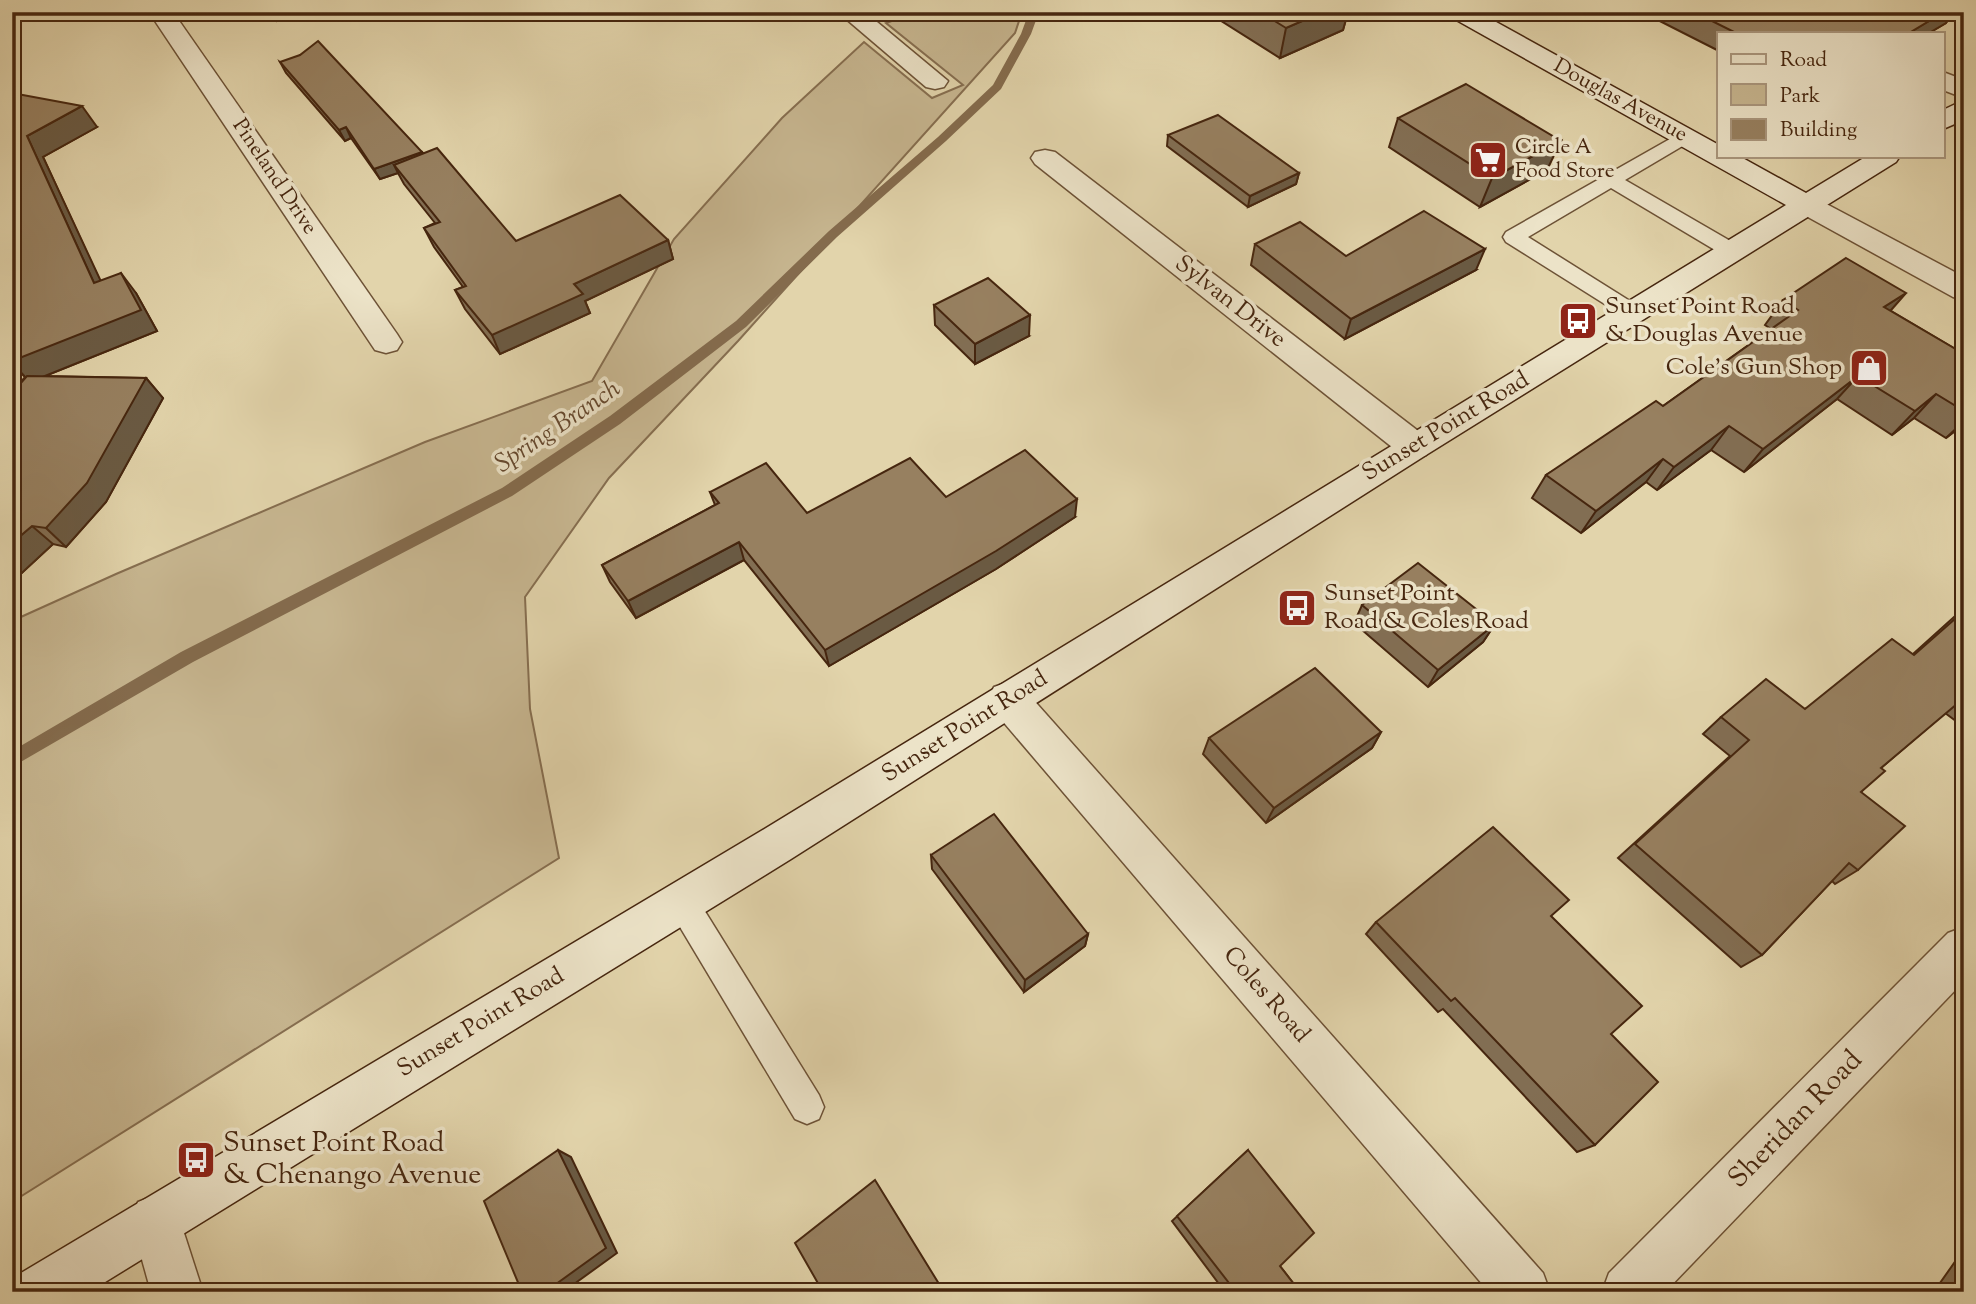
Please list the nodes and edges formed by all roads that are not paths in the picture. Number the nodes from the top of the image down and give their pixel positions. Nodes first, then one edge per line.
1 (161, 12) edge
2 (850, 12) edge
3 (1460, 12) edge
4 (1944, 80) edge
5 (935, 81) dead end
6 (1964, 90) edge
7 (1964, 108) edge
8 (1944, 120) edge
9 (1684, 137) junction
10 (1717, 155) edge
11 (1045, 158) dead end
12 (1722, 158) edge
13 (1883, 158) edge
14 (1611, 180) junction
15 (1807, 205) junction
16 (1732, 251) junction
17 (1964, 290) edge
18 (1634, 313) junction
19 (387, 342) dead end
20 (1414, 446) junction
21 (1009, 699) junction
22 (682, 902) junction
23 (1964, 949) edge
24 (807, 1107) dead end
25 (156, 1220) junction
26 (40, 1292) edge
27 (177, 1292) edge
28 (1524, 1292) edge
29 (1628, 1292) edge

1 - 19 street, Pineland Drive
2 - 5 street
3 - 9 street, Douglas Avenue
4 - 6 street
7 - 8 street
9 - 10 street, Douglas Avenue
9 - 14 lane
11 - 20 street, Sylvan Drive
12 - 15 street, Douglas Avenue
13 - 15 street, Sunset Point Road
14 - 16 lane
14 - 18 lane
15 - 16 street, Sunset Point Road
15 - 17 street, Douglas Avenue
16 - 18 street, Sunset Point Road
18 - 20 street, Sunset Point Road
20 - 21 street, Sunset Point Road
21 - 22 street, Sunset Point Road
21 - 28 street, Coles Road
22 - 24 lane
22 - 25 street, Sunset Point Road
23 - 29 street, Sheridan Road
25 - 26 street, Sunset Point Road
25 - 27 street

